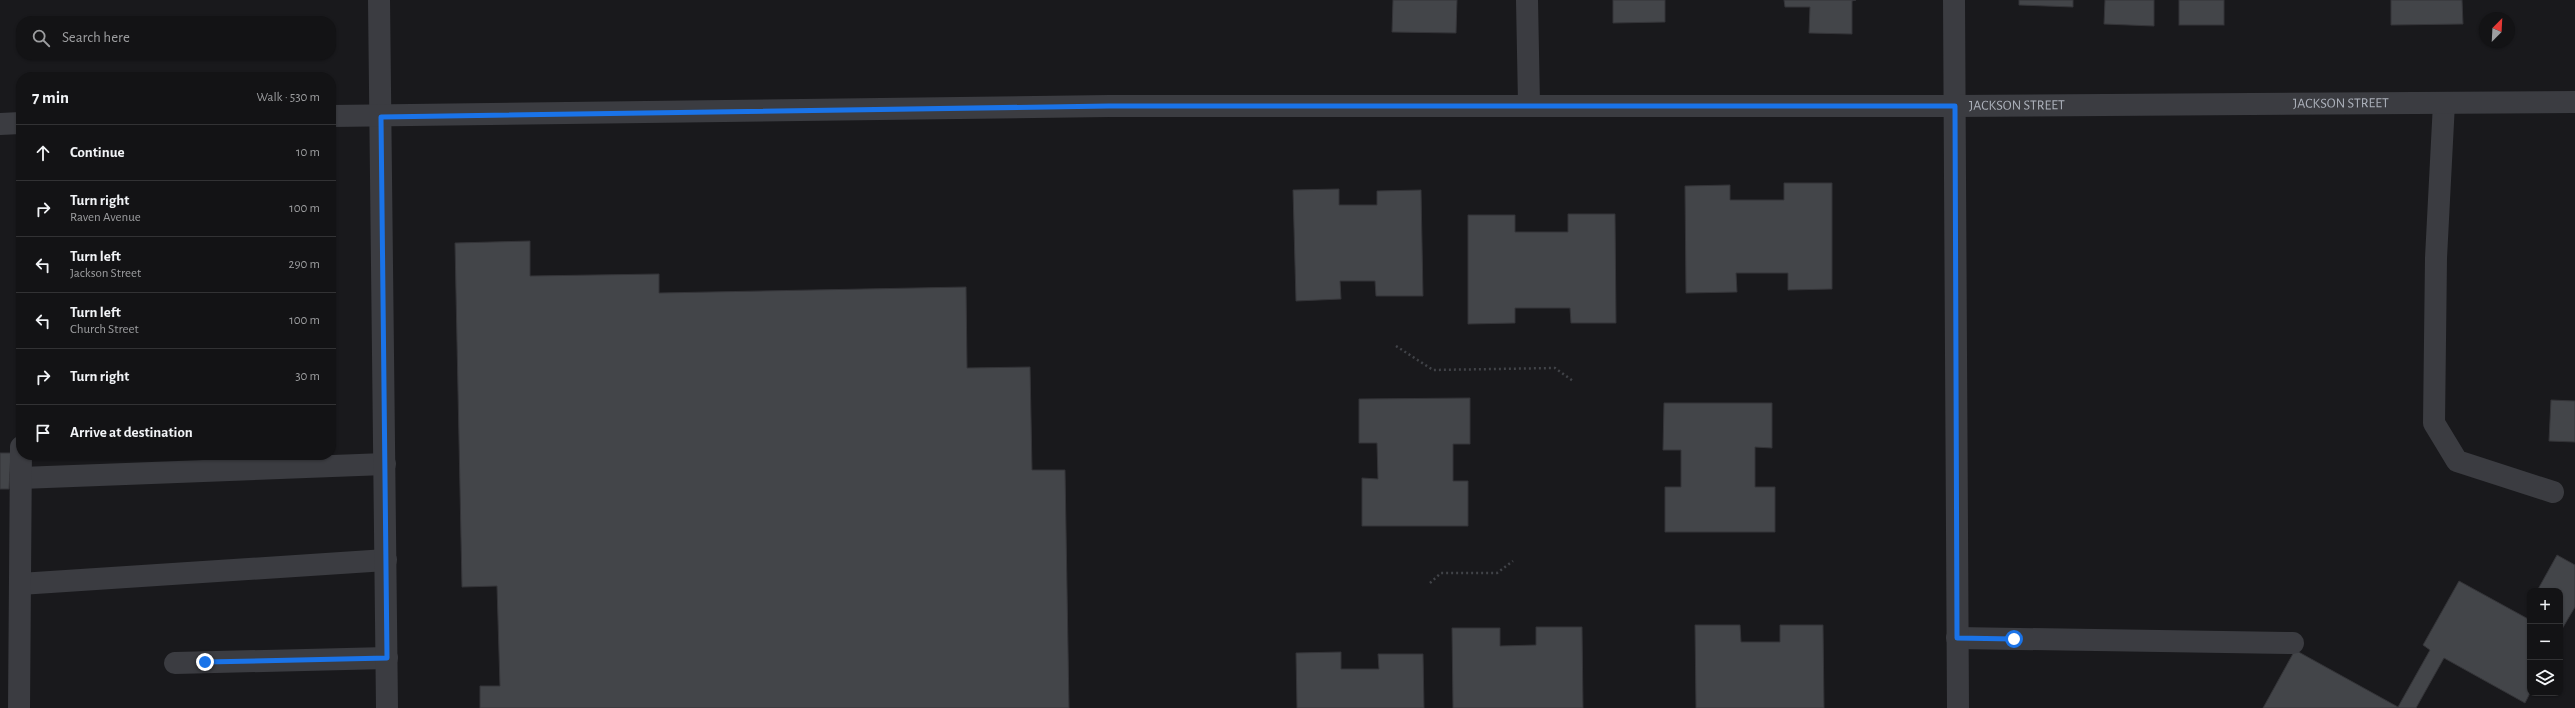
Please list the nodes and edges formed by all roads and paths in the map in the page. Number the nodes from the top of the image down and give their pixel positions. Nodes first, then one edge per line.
1 (379, 0) edge
2 (1527, 0) edge
3 (1954, 0) edge
4 (2575, 102) edge
5 (2444, 103) junction
6 (1529, 104) junction
7 (1955, 106) junction
8 (336, 116) edge
9 (381, 117) junction
10 (16, 123) edge
11 (0, 124) edge
12 (1396, 346) dead end
13 (1573, 381) dead end
14 (21, 460) edge
15 (385, 464) junction
16 (21, 478) junction
17 (2553, 492) dead end
18 (386, 560) junction
19 (1513, 561) dead end
20 (1430, 583) dead end
21 (20, 584) junction
22 (1957, 638) junction
23 (2293, 643) dead end
24 (387, 658) junction
25 (175, 663) dead end
26 (19, 708) edge
27 (387, 708) edge
28 (1958, 708) edge

1 - 9 street
2 - 6 street
3 - 7 street
4 - 5 street, JACKSON STREET
5 - 7 street, JACKSON STREET
5 - 17 street
6 - 7 street, JACKSON STREET
6 - 9 street, JACKSON STREET
7 - 22 street
8 - 9 street, JACKSON STREET
9 - 15 street
10 - 11 street
12 - 13 path
14 - 16 street
15 - 16 street
15 - 18 street
16 - 21 street
18 - 21 street
18 - 24 street
19 - 20 path
21 - 26 street
22 - 23 street
22 - 28 street
24 - 25 street
24 - 27 street

